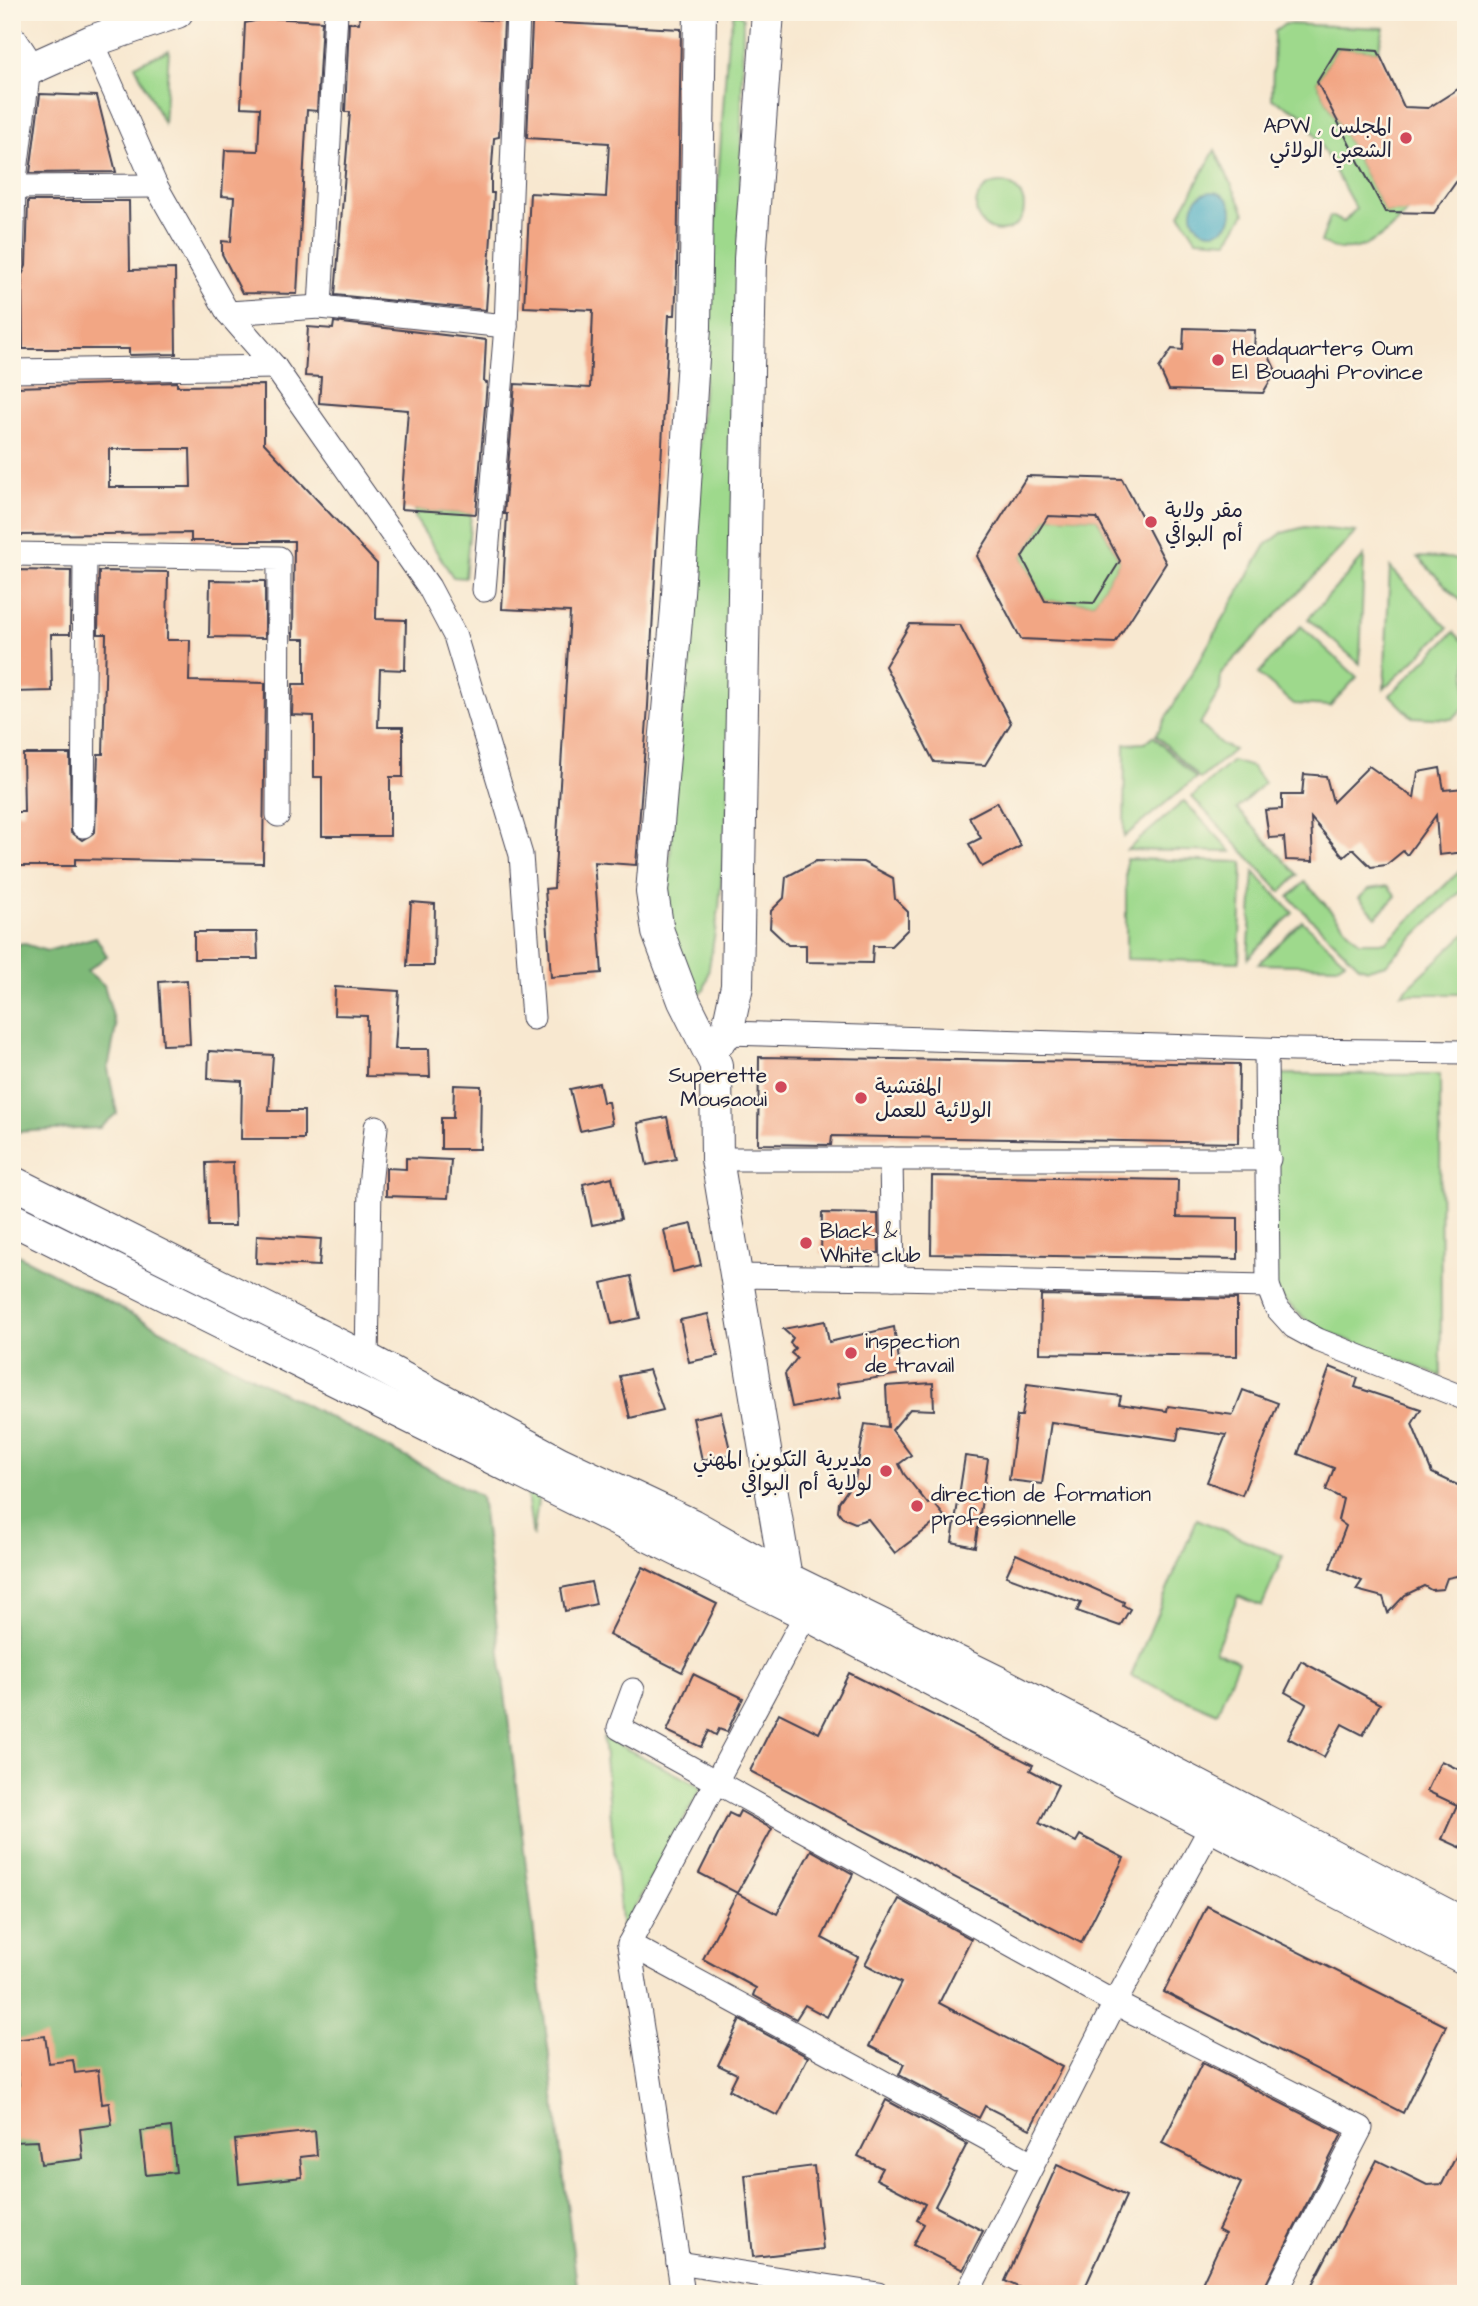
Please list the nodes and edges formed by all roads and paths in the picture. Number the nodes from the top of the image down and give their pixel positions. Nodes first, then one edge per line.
1 (336, 12) edge
2 (518, 12) edge
3 (700, 12) edge
4 (768, 12) edge
5 (168, 13) edge
6 (92, 41) junction
7 (18, 62) edge
8 (156, 186) junction
9 (13, 187) edge
10 (12, 266) edge
11 (320, 307) junction
12 (228, 313) junction
13 (506, 326) junction
14 (275, 367) junction
15 (12, 371) edge
16 (12, 554) edge
17 (85, 556) junction
18 (484, 590) dead end
19 (278, 815) dead end
20 (83, 826) dead end
21 (533, 1018) dead end
22 (727, 1032) junction
23 (1266, 1050) junction
24 (1466, 1052) edge
25 (716, 1065) junction
26 (376, 1127) dead end
27 (717, 1159) junction
28 (891, 1159) junction
29 (1269, 1159) junction
30 (12, 1182) edge
31 (12, 1219) edge
32 (736, 1276) junction
33 (893, 1278) junction
34 (1268, 1286) junction
35 (367, 1359) junction
36 (1466, 1399) edge
37 (786, 1578) junction
38 (806, 1614) junction
39 (633, 1690) dead end
40 (713, 1781) junction
41 (1219, 1812) junction
42 (1466, 1925) edge
43 (629, 1944) junction
44 (1466, 1959) edge
45 (1115, 2003) junction
46 (1032, 2163) junction
47 (678, 2263) junction
48 (682, 2294) edge
49 (878, 2294) edge
50 (967, 2294) edge
51 (1275, 2294) edge

1 - 11 street
2 - 13 street
3 - 25 main road
4 - 22 main road
5 - 6 main road
6 - 7 main road
6 - 8 street
7 - 9 street
8 - 9 street
8 - 12 street
9 - 10 street
11 - 12 street
11 - 13 street
12 - 14 street
13 - 18 street
14 - 15 street
14 - 21 street
16 - 17 street
17 - 19 street
17 - 20 street
22 - 23 street
22 - 25 street
23 - 24 street
23 - 29 street
25 - 27 main road
26 - 35 street
27 - 28 street
27 - 32 main road
28 - 29 street
28 - 33 street
29 - 34 street
30 - 35 main road
31 - 38 main road
32 - 33 street
32 - 37 main road
33 - 34 street
34 - 36 street
35 - 37 main road
37 - 38 street
37 - 41 main road
38 - 40 street
38 - 41 main road
39 - 40 street
40 - 43 street
40 - 45 street
41 - 42 main road
41 - 44 main road
41 - 45 street
43 - 46 street
43 - 47 street
45 - 46 street
45 - 51 street
46 - 50 street
47 - 48 street
47 - 49 street

